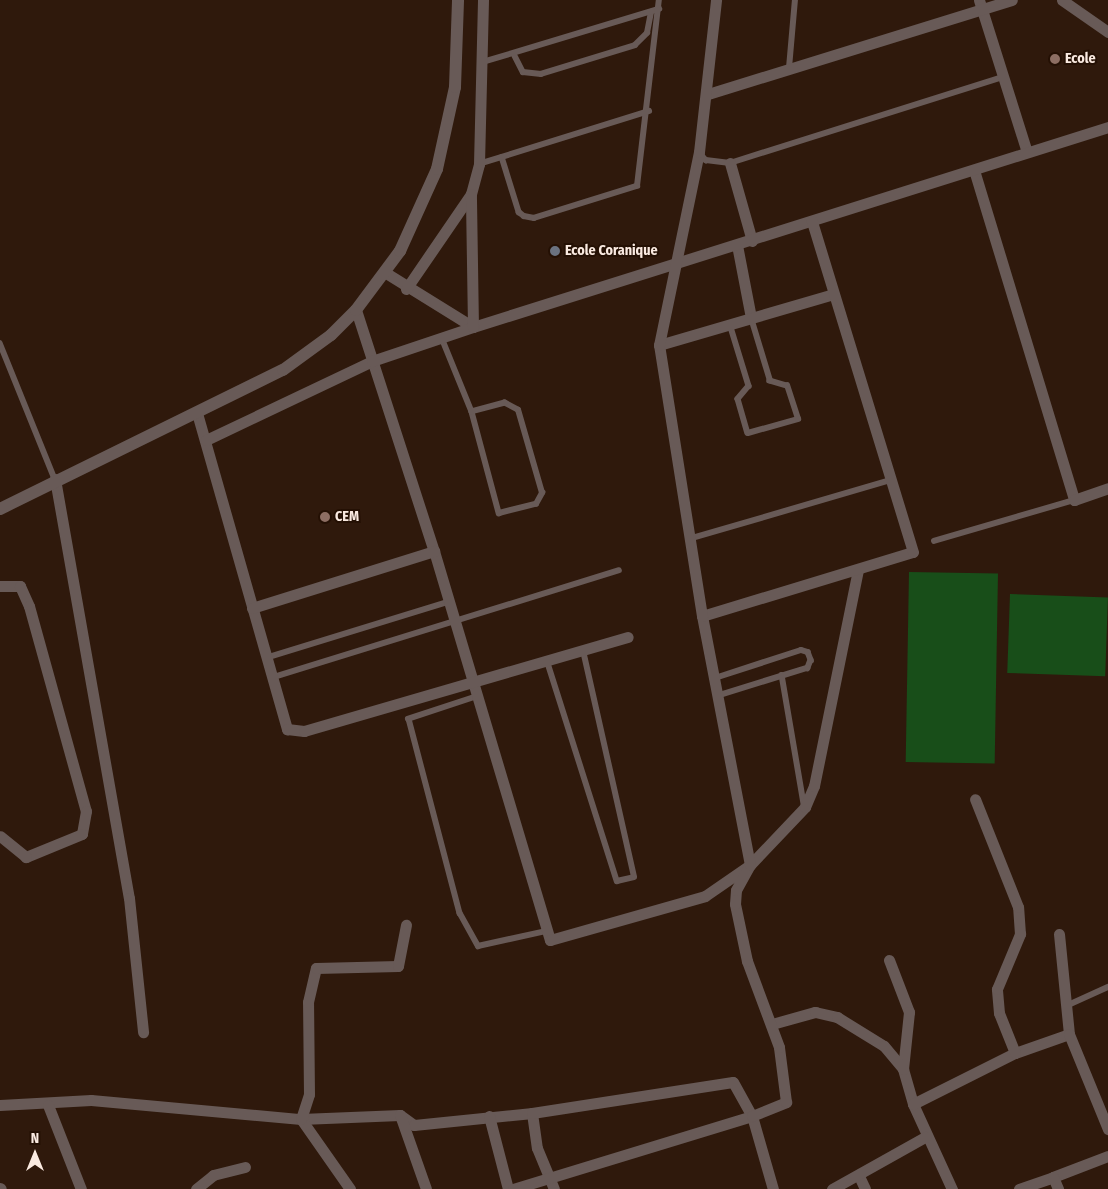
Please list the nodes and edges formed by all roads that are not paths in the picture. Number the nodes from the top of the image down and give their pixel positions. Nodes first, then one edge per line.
1 (458, 0) edge
2 (483, 0) edge
3 (659, 0) edge
4 (716, 0) edge
5 (795, 0) edge
6 (1012, 0) edge
7 (1062, 0) edge
8 (981, 4) edge
9 (658, 9) junction
10 (651, 12) junction
11 (1108, 32) edge
12 (515, 56) junction
13 (483, 62) junction
14 (789, 68) junction
15 (1003, 77) junction
16 (708, 94) junction
17 (649, 111) junction
18 (1108, 127) edge
19 (699, 152) junction
20 (1027, 152) junction
21 (502, 157) junction
22 (730, 163) junction
23 (479, 164) junction
24 (974, 170) junction
25 (472, 194) junction
26 (812, 221) junction
27 (752, 240) junction
28 (737, 245) junction
29 (678, 265) junction
30 (386, 273) junction
31 (406, 289) junction
32 (833, 294) junction
33 (356, 310) junction
34 (751, 318) junction
35 (730, 324) junction
36 (472, 328) junction
37 (442, 338) junction
38 (0, 343) edge
39 (659, 345) junction
40 (372, 361) junction
41 (472, 412) junction
42 (197, 413) junction
43 (206, 440) junction
44 (55, 479) junction
45 (891, 480) junction
46 (1108, 488) edge
47 (1074, 500) junction
48 (0, 509) edge
49 (689, 539) junction
50 (934, 541) dead end
51 (434, 551) junction
52 (858, 569) junction
53 (619, 570) dead end
54 (0, 586) edge
55 (448, 602) junction
56 (252, 608) junction
57 (702, 616) junction
58 (454, 621) junction
59 (628, 637) dead end
60 (583, 650) junction
61 (265, 658) junction
62 (547, 660) junction
63 (782, 675) junction
64 (271, 678) junction
65 (715, 678) junction
66 (471, 682) junction
67 (718, 696) junction
68 (476, 697) junction
69 (975, 799) dead end
70 (805, 807) junction
71 (0, 836) edge
72 (750, 865) junction
73 (406, 924) dead end
74 (546, 931) junction
75 (1060, 934) dead end
76 (889, 960) dead end
77 (1108, 987) edge
78 (1064, 1007) junction
79 (772, 1024) junction
80 (143, 1032) dead end
81 (1069, 1034) junction
82 (1015, 1053) junction
83 (903, 1069) junction
84 (913, 1104) junction
85 (0, 1105) edge
86 (48, 1105) junction
87 (532, 1114) junction
88 (400, 1115) junction
89 (489, 1116) junction
90 (752, 1116) junction
91 (301, 1119) junction
92 (1108, 1129) edge
93 (925, 1137) junction
94 (1108, 1156) edge
95 (245, 1167) dead end
96 (859, 1176) junction
97 (549, 1177) junction
98 (1053, 1177) junction
99 (81, 1189) edge
100 (196, 1189) edge
101 (350, 1189) edge
102 (426, 1189) edge
103 (508, 1189) edge
104 (513, 1189) edge
105 (554, 1189) edge
106 (773, 1189) edge
107 (832, 1189) edge
108 (865, 1189) edge
109 (952, 1189) edge
110 (1019, 1189) edge
111 (1058, 1189) edge

1 - 30 street
2 - 13 street
3 - 9 lane
4 - 16 street
5 - 14 lane
6 - 8 street
7 - 11 street
8 - 14 street
8 - 15 street
9 - 10 lane
9 - 17 lane
10 - 12 lane
10 - 12 lane
12 - 13 lane
13 - 23 street
14 - 16 street
15 - 20 street
15 - 22 lane
16 - 19 street
17 - 21 lane
17 - 21 lane
18 - 20 street
19 - 22 lane
19 - 29 street
20 - 24 street
21 - 23 lane
22 - 27 street
23 - 25 street
24 - 26 street
24 - 47 street
25 - 31 street
25 - 36 street
26 - 27 street
26 - 32 street
27 - 28 street
28 - 29 street
28 - 34 street
29 - 36 street
29 - 39 street
30 - 31 street
30 - 33 street
31 - 36 street
32 - 34 street
32 - 45 street
33 - 40 street
33 - 42 street
34 - 35 street
34 - 35 lane
35 - 39 street
36 - 37 street
37 - 40 street
37 - 41 lane
38 - 44 lane
39 - 49 street
40 - 43 street
40 - 51 street
41 - 41 lane
42 - 43 street
42 - 44 street
43 - 56 street
44 - 48 street
44 - 80 street
45 - 49 lane
45 - 52 street
46 - 47 street
47 - 50 lane
49 - 57 street
51 - 55 street
51 - 56 street
52 - 57 street
52 - 70 street
53 - 58 lane
54 - 71 street
55 - 58 street
55 - 61 lane
56 - 61 street
57 - 65 street
58 - 64 lane
58 - 66 street
59 - 60 street
60 - 62 street
60 - 62 lane
61 - 64 street
62 - 66 street
63 - 65 lane
63 - 67 lane
63 - 70 lane
64 - 66 street
65 - 67 street
66 - 68 street
67 - 72 street
68 - 74 street
68 - 74 lane
69 - 82 street
70 - 72 street
72 - 74 street
72 - 79 street
73 - 91 street
75 - 78 street
76 - 83 street
77 - 78 lane
78 - 81 street
79 - 83 street
79 - 90 street
81 - 82 street
81 - 92 street
82 - 84 street
83 - 84 street
84 - 93 street
85 - 86 street
86 - 91 street
86 - 99 street
87 - 89 street
87 - 90 street
87 - 97 street
88 - 89 street
88 - 91 street
88 - 102 street
89 - 103 street
90 - 97 street
90 - 106 street
91 - 101 street
93 - 96 street
93 - 109 street
94 - 98 street
95 - 100 street
96 - 107 street
96 - 108 street
97 - 104 street
97 - 105 street
98 - 110 street
98 - 111 street

